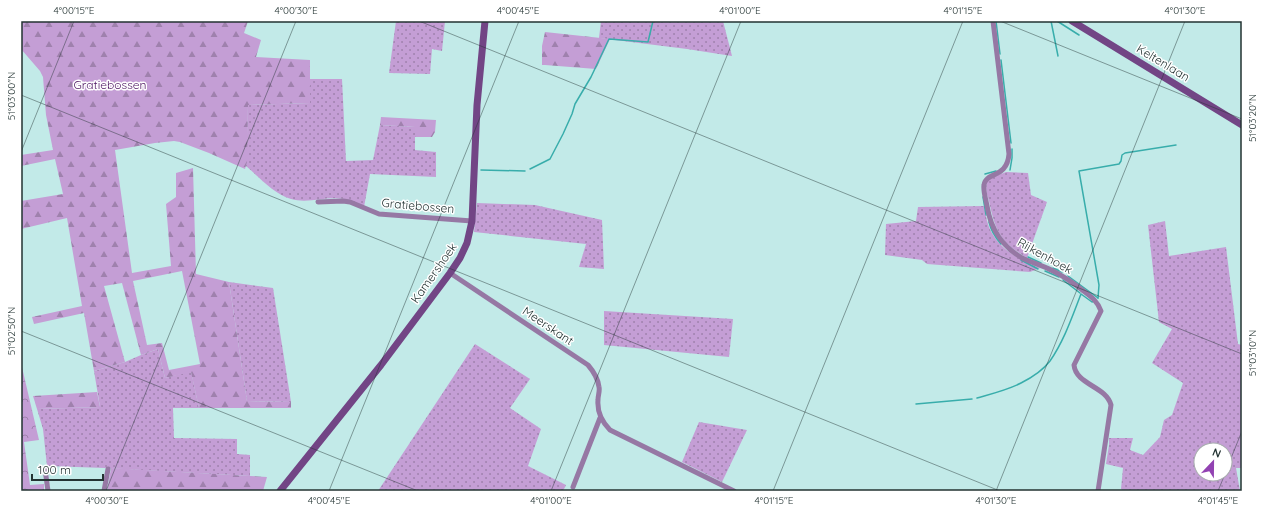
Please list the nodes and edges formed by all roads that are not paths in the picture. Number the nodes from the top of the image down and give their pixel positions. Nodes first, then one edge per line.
1 (485, 21) edge
2 (993, 21) edge
3 (1072, 21) edge
4 (1242, 125) edge
5 (318, 202) dead end
6 (472, 221) junction
7 (450, 273) junction
8 (600, 418) junction
9 (45, 469) dead end
10 (108, 469) dead end
11 (573, 487) dead end
12 (48, 491) edge
13 (104, 491) edge
14 (280, 491) edge
15 (734, 491) edge
16 (1098, 491) edge

1 - 6 street, Kamershoek
2 - 16 street, Rijkenhoek
3 - 4 street, Keltenlaan
5 - 6 street, Gratiebossen
6 - 7 street, Kamershoek
7 - 8 street, Meerskant
7 - 14 street, Kamershoek
8 - 11 street, Meerskant
8 - 15 street
9 - 12 street
10 - 13 street

